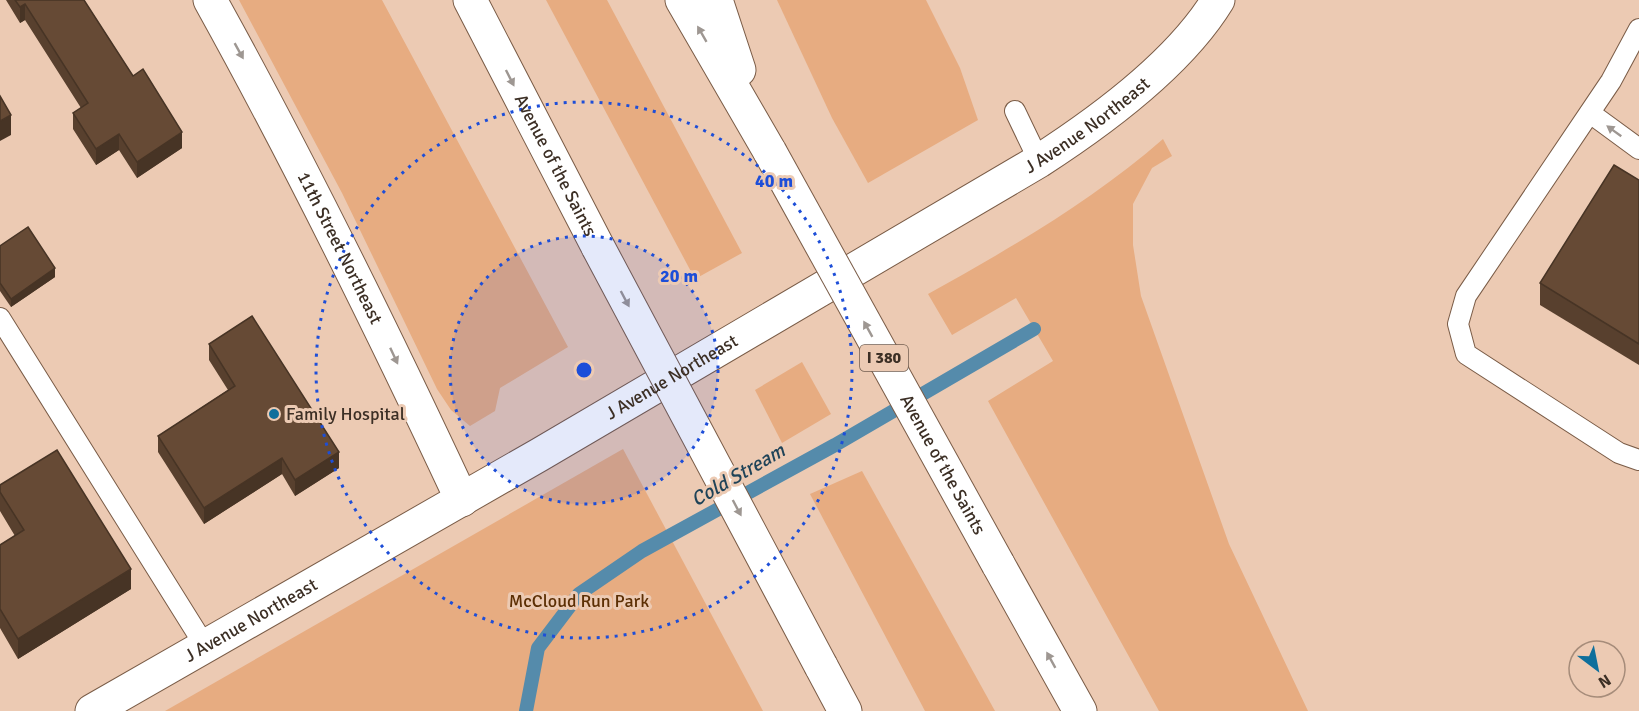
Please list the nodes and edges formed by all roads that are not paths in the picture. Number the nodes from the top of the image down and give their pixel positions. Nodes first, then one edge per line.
1 (210, 0) edge
2 (682, 0) edge
3 (716, 0) edge
4 (1218, 0) edge
5 (473, 9) edge
6 (1639, 30) edge
7 (1015, 111) dead end
8 (1590, 113) junction
9 (766, 146) junction
10 (1639, 148) edge
11 (1039, 161) junction
12 (0, 318) edge
13 (1639, 460) edge
14 (462, 500) junction
15 (205, 646) junction
16 (92, 711) edge
17 (845, 711) edge
18 (1080, 711) edge

1 -> 14 main road, 11th Street Northeast
9 -> 2 main road, Avenue of the Saints / I 380
3 - 9 main road
4 - 11 main road, J Avenue Northeast
5 -> 17 main road, Avenue of the Saints, bridge
6 - 8 lane
7 - 11 lane
10 -> 8 lane
8 - 13 lane
18 -> 9 main road, Avenue of the Saints / I 380, bridge
11 - 14 main road, J Avenue Northeast
12 - 15 lane
14 - 15 main road, J Avenue Northeast
15 - 16 main road, J Avenue Northeast

